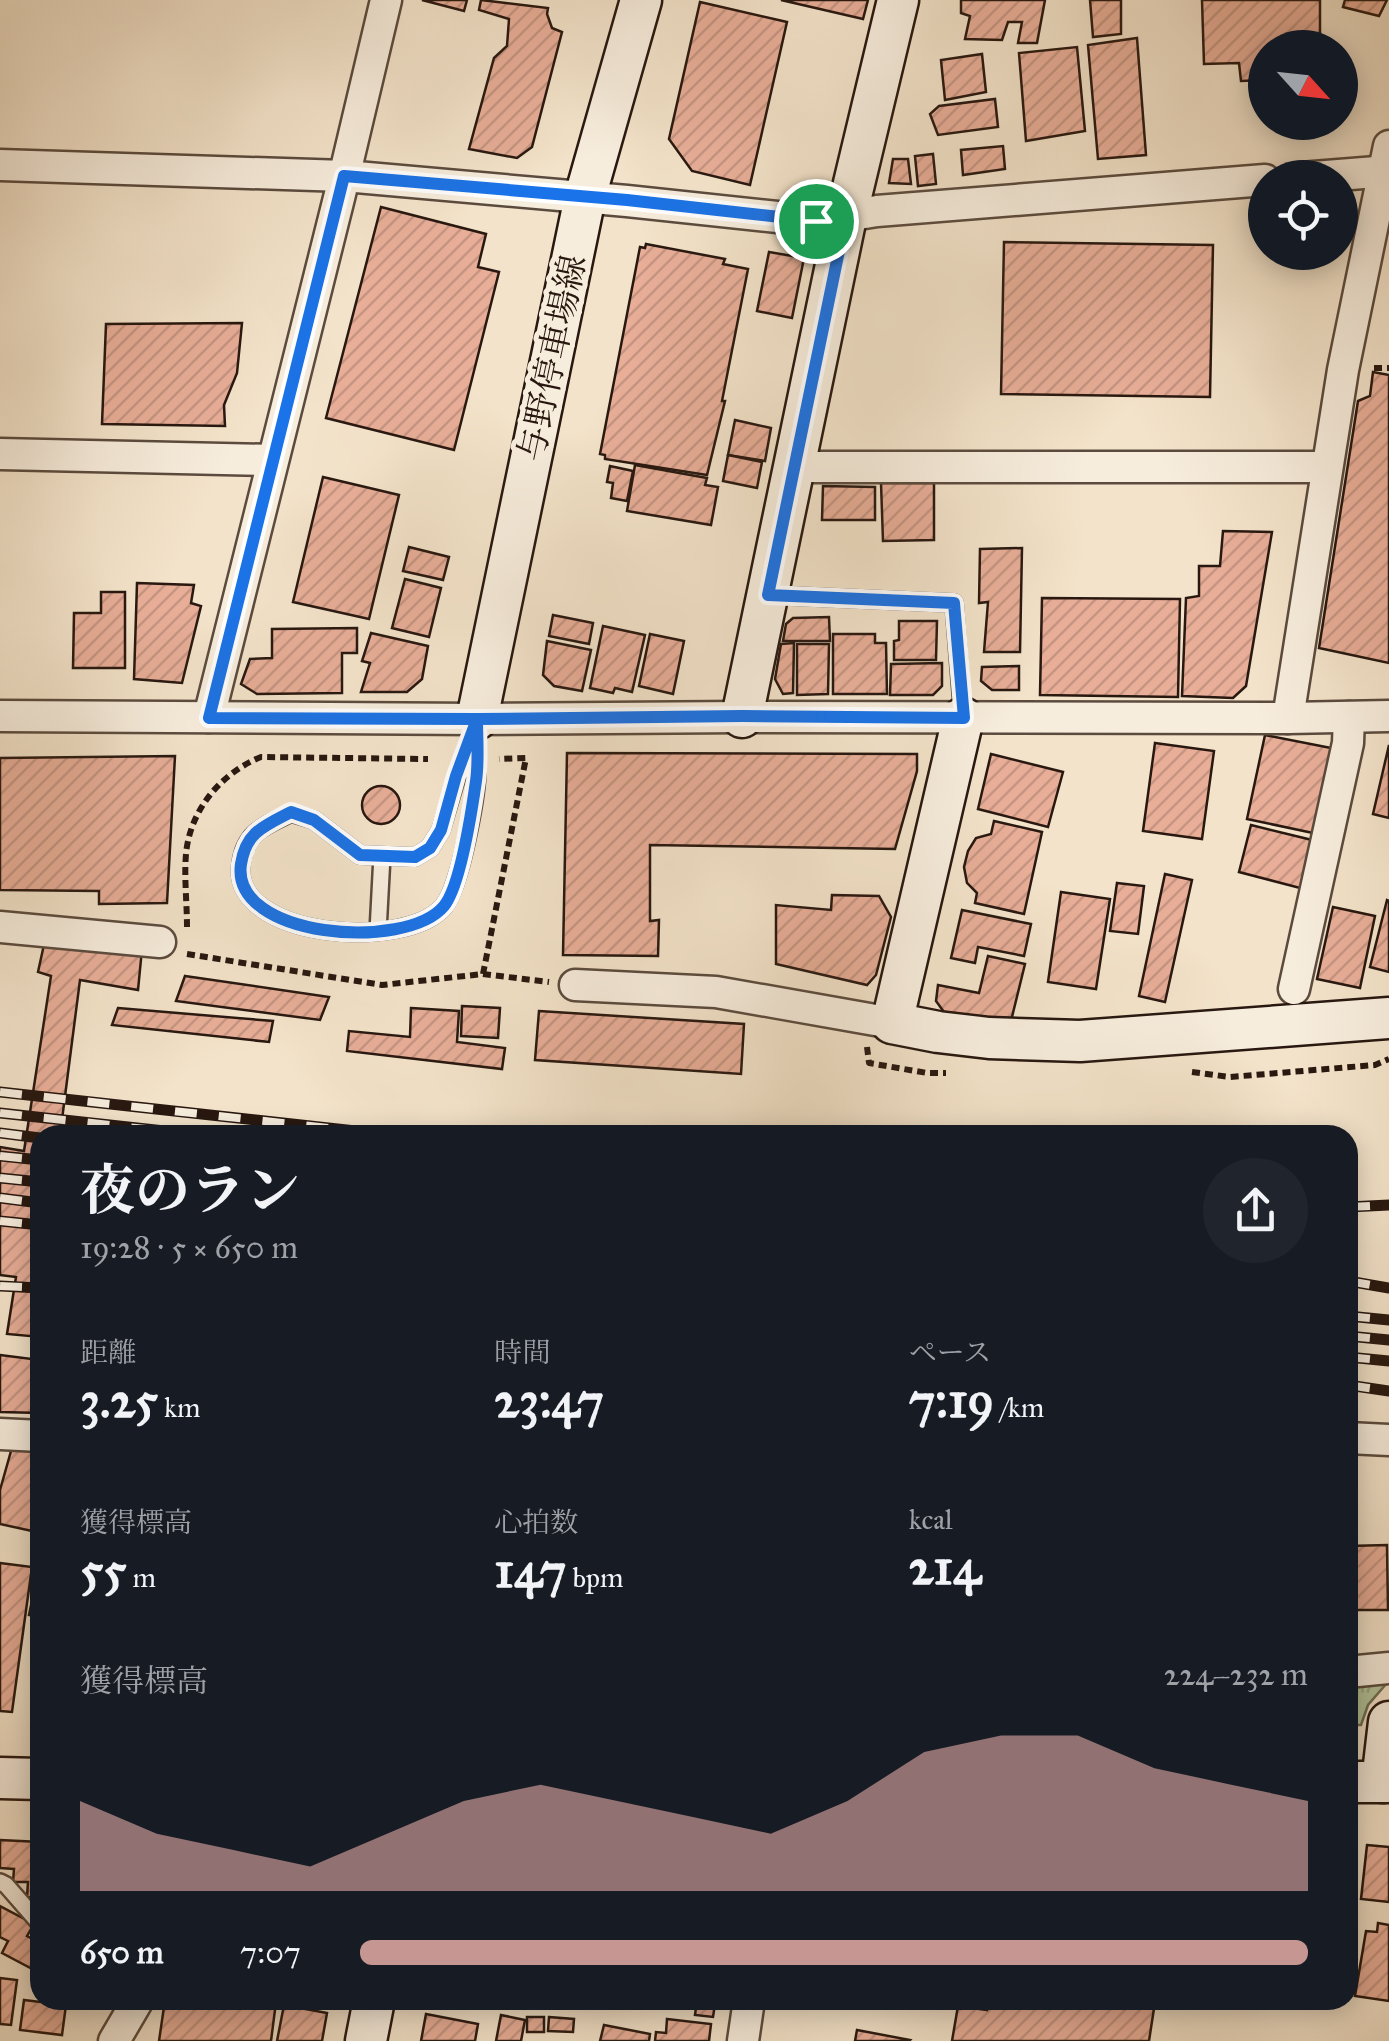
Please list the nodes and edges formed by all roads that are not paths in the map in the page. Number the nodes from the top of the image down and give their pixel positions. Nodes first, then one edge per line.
1 (386, 0) edge
2 (641, 0) edge
3 (898, 0) edge
4 (1387, 162) edge
5 (0, 166) edge
6 (1358, 167) edge
7 (344, 176) junction
8 (1248, 181) edge
9 (585, 196) junction
10 (846, 217) junction
11 (0, 454) edge
12 (272, 460) junction
13 (1326, 466) junction
14 (796, 467) junction
15 (768, 595) junction
16 (0, 716) edge
17 (742, 716) junction
18 (1389, 716) edge
19 (1349, 717) junction
20 (209, 718) junction
21 (964, 718) junction
22 (1288, 718) junction
23 (477, 719) junction
24 (382, 856) junction
25 (0, 926) edge
26 (378, 931) junction
27 (160, 942) dead end
28 (575, 985) road end
29 (1294, 989) dead end
30 (1389, 1018) edge
31 (892, 1023) junction
32 (0, 1434) edge
33 (30, 1436) edge
34 (1358, 1438) edge
35 (1389, 1440) edge
36 (1389, 1668) edge
37 (1358, 1671) edge
38 (1389, 1722) edge
39 (0, 1778) edge
40 (30, 1778) edge
41 (1373, 1782) edge
42 (0, 1882) edge
43 (30, 1913) edge
44 (132, 2010) edge
45 (372, 2010) edge
46 (748, 2010) edge
47 (114, 2041) edge
48 (366, 2041) edge
49 (743, 2041) edge

1 - 7 street
2 - 9 street, 与野停車場線
3 - 10 street
4 - 6 street
4 - 13 street
5 - 7 street
7 - 9 street
7 - 12 street
8 - 10 street
9 - 10 street
9 - 23 street, 与野停車場線
10 - 14 street
11 - 12 street
12 - 20 street
13 - 14 street
13 - 22 street
14 - 15 street
15 - 17 street
15 - 21 lane
16 - 20 street
17 - 21 street
17 - 23 street
18 - 19 street
19 - 22 street
19 - 29 street
20 - 23 street
21 - 22 street
21 - 31 street
23 - 24 lane
23 - 26 lane
24 - 26 lane
24 - 26 lane
25 - 27 street
28 - 31 street
30 - 31 street
32 - 33 street
34 - 35 street
36 - 37 street
38 - 41 street
39 - 40 street
42 - 43 lane
44 - 47 street
45 - 48 street
46 - 49 street

